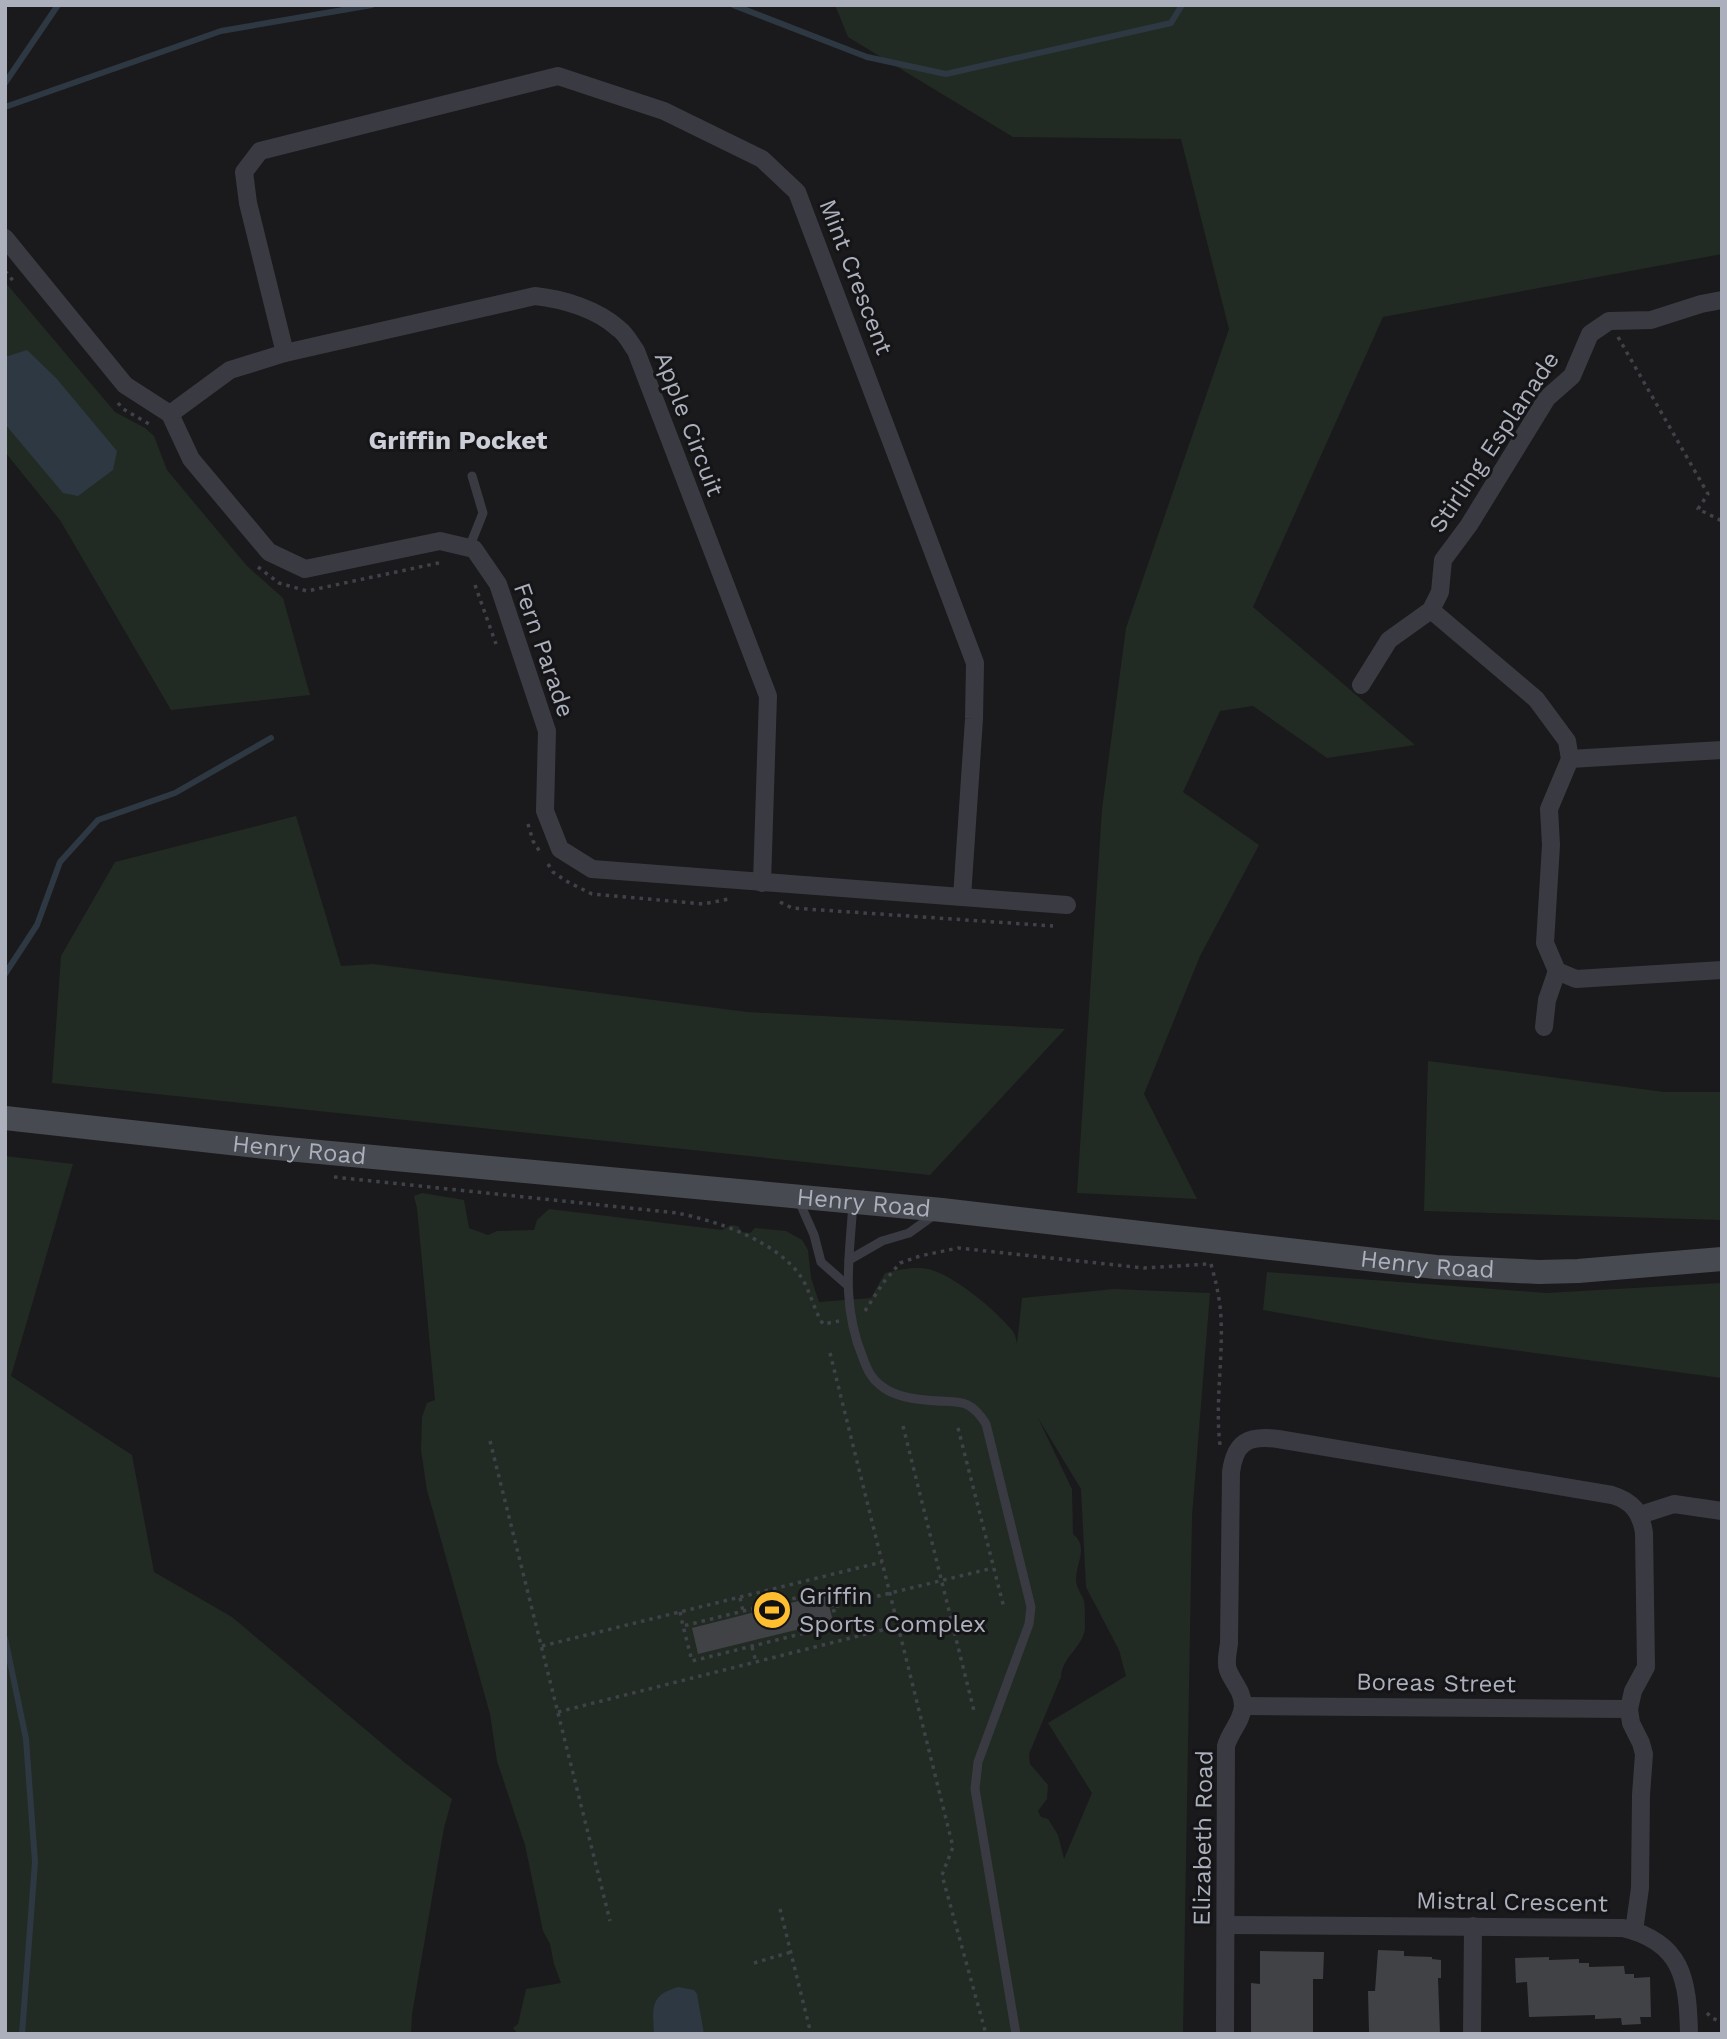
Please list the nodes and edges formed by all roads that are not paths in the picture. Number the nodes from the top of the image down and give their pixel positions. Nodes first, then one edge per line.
1 (5, 238) edge
2 (1722, 300) edge
3 (285, 353) junction
4 (170, 414) junction
5 (472, 476) dead end
6 (469, 548) junction
7 (1431, 610) junction
8 (1361, 685) dead end
9 (1722, 750) edge
10 (1570, 759) junction
11 (762, 883) junction
12 (962, 897) junction
13 (1067, 905) dead end
14 (1722, 970) edge
15 (1557, 971) junction
16 (1544, 1027) dead end
17 (5, 1118) edge
18 (798, 1196) junction
19 (853, 1202) junction
20 (942, 1210) junction
21 (849, 1259) junction
22 (1722, 1259) edge
23 (847, 1285) junction
24 (1722, 1511) edge
25 (1640, 1515) junction
26 (1243, 1706) junction
27 (1629, 1709) junction
28 (1226, 1924) junction
29 (1473, 1926) junction
30 (1634, 1931) junction
31 (1016, 2034) edge
32 (1224, 2034) edge
33 (1472, 2034) edge
34 (1689, 2034) edge

1 - 4 street
2 - 7 street, Stirling Esplanade
3 - 4 street, Apple Circuit
3 - 11 street, Apple Circuit
3 - 12 street, Mint Crescent
4 - 6 street
5 - 6 lane
6 - 11 street, Fern Parade
7 - 8 street
7 - 10 street
9 - 10 street
10 - 15 street
11 - 12 street, Fern Parade
12 - 13 street, Fern Parade
14 - 15 street
15 - 16 street
17 - 18 main road, Henry Road
18 - 19 main road, Henry Road
18 - 23 lane
19 - 20 main road, Henry Road
19 - 21 lane
20 - 21 lane
20 - 22 main road, Henry Road
21 - 23 lane
23 - 31 lane
24 - 25 street
25 - 26 street
25 - 27 street
26 - 27 street, Boreas Street
26 - 28 street, Elizabeth Road
27 - 30 street, Mistral Crescent
28 - 29 street, Mistral Crescent
28 - 32 street, Elizabeth Road
29 - 30 street, Mistral Crescent
29 - 33 street
30 - 34 street

